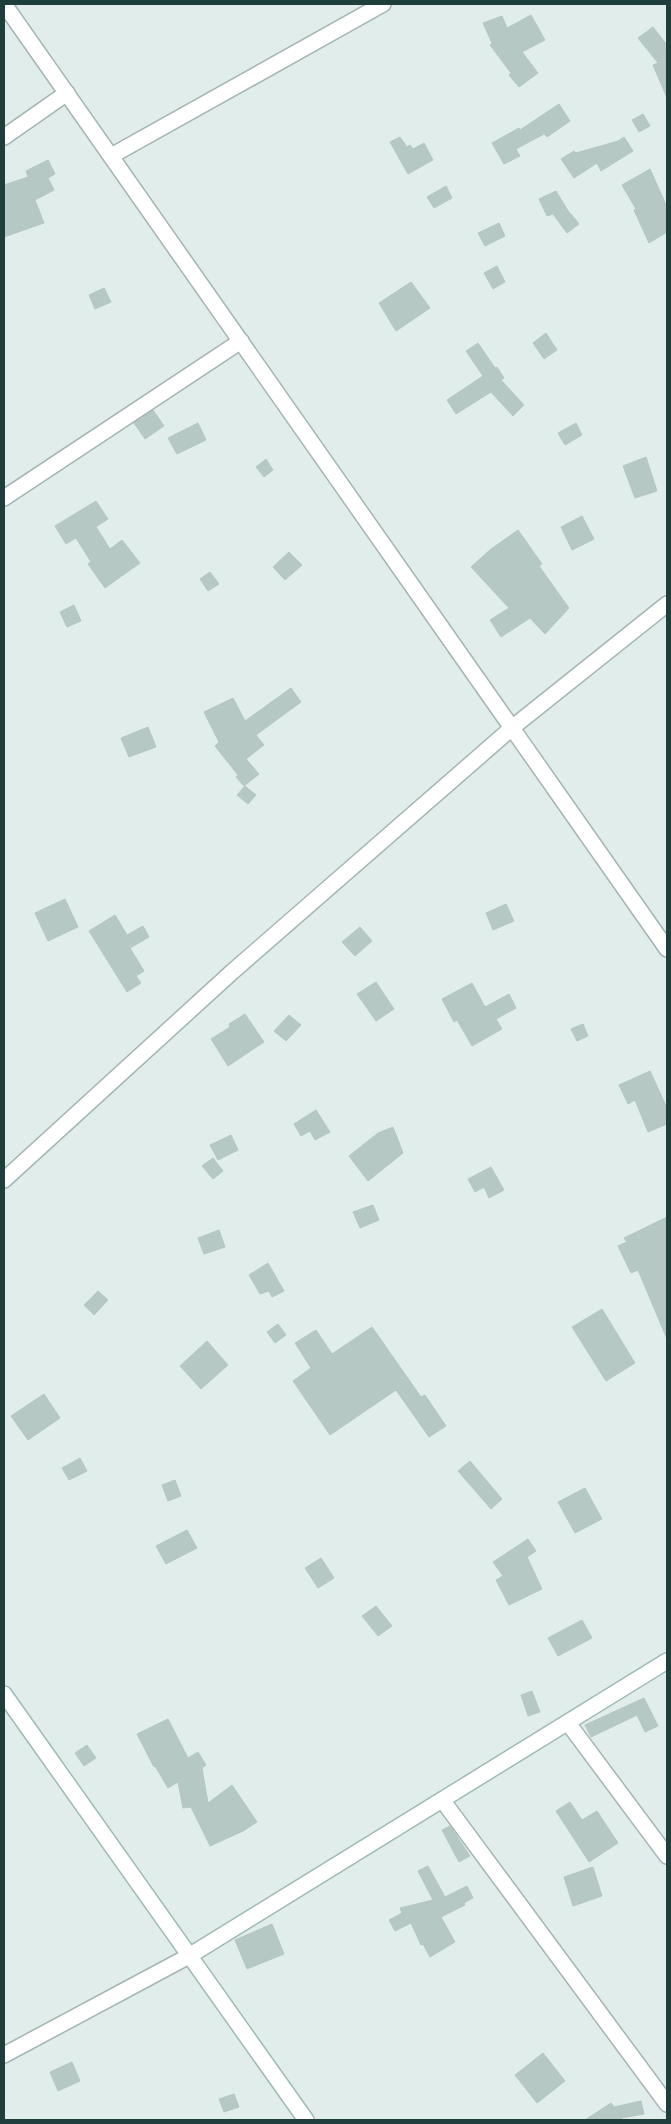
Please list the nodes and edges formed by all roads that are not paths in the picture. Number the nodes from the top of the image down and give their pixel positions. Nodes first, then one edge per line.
1 (4, 4) edge
2 (383, 4) edge
3 (67, 93) junction
4 (4, 137) edge
5 (111, 156) junction
6 (241, 341) junction
7 (4, 498) edge
8 (667, 604) edge
9 (513, 727) junction
10 (667, 949) edge
11 (4, 1180) edge
12 (667, 1661) edge
13 (4, 1694) edge
14 (568, 1723) junction
15 (443, 1800) junction
16 (667, 1856) edge
17 (189, 1956) junction
18 (4, 2055) edge
19 (667, 2104) edge
20 (306, 2120) edge

1 - 3 street
2 - 5 street
3 - 4 street
3 - 5 street
5 - 6 street
6 - 7 street
6 - 9 street
8 - 9 street
9 - 10 street
9 - 11 street
12 - 14 street
13 - 17 street
14 - 15 street
14 - 16 street
15 - 17 street
15 - 19 street
17 - 18 street
17 - 20 street

